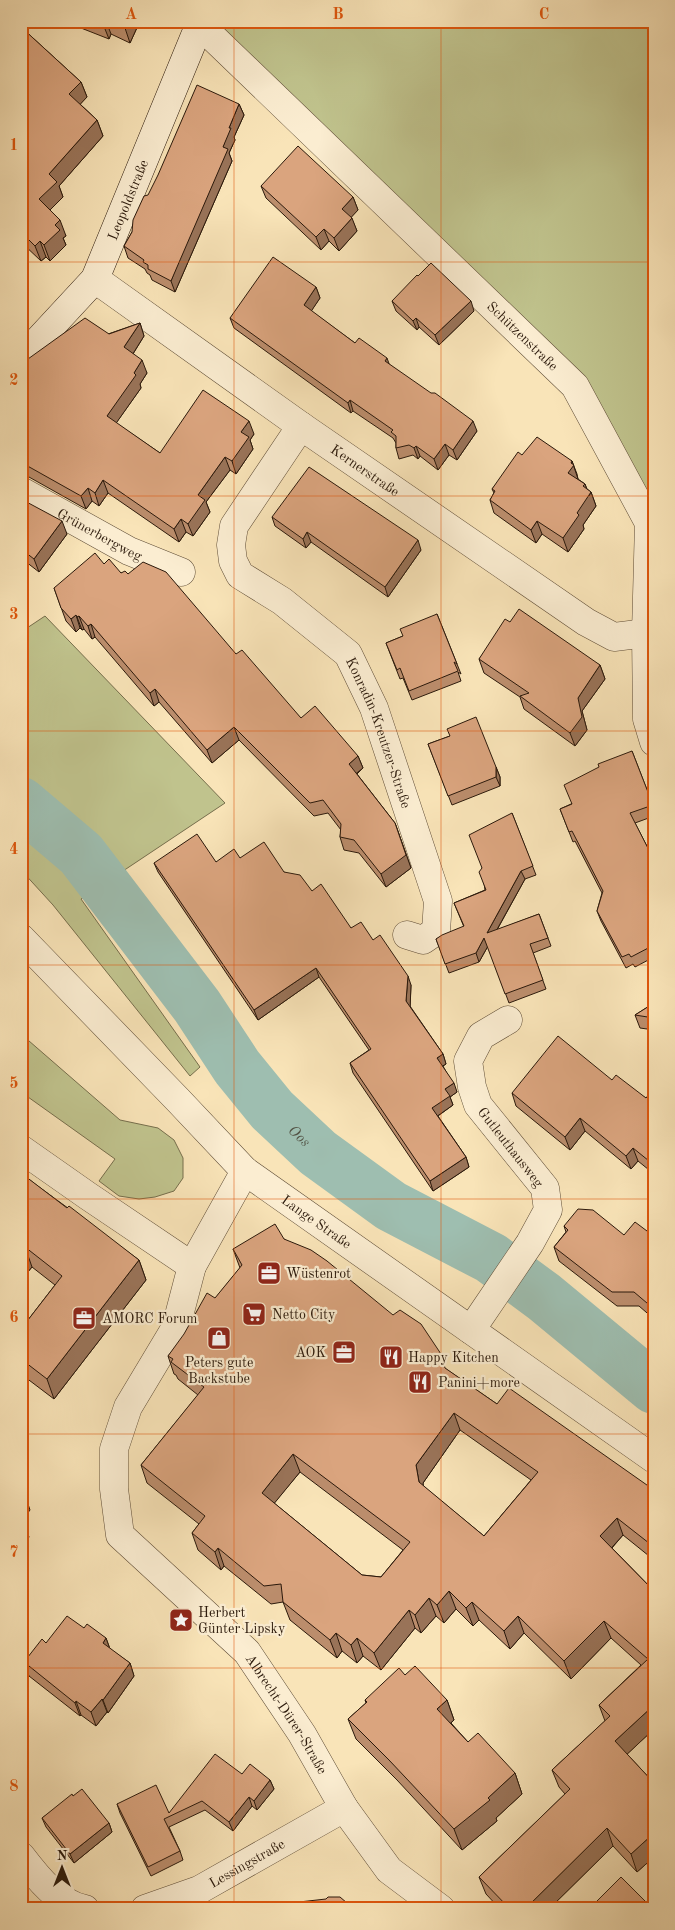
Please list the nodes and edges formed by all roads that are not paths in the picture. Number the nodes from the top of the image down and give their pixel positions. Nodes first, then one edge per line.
1 (199, 22) edge
2 (95, 280) junction
3 (25, 345) edge
4 (301, 426) junction
5 (21, 491) edge
6 (651, 518) edge
7 (181, 572) dead end
8 (646, 633) junction
9 (654, 742) edge
10 (407, 935) dead end
11 (21, 938) edge
12 (508, 1020) dead end
13 (21, 1149) edge
14 (245, 1171) junction
15 (192, 1266) junction
16 (470, 1330) junction
17 (654, 1459) edge
18 (344, 1808) junction
19 (21, 1856) edge
20 (85, 1909) edge
21 (145, 1909) edge
22 (441, 1909) edge

1 - 2 street, Leopoldstraße
1 - 6 street, Schützenstraße
2 - 3 street, Leopoldstraße
2 - 4 street, Kernerstraße
4 - 8 street, Kernerstraße
4 - 10 street, Konradin-Kreutzer-Straße
5 - 7 street, Grünerbergweg
6 - 8 street, Schützenstraße
8 - 9 street, Schützenstraße
11 - 14 street, Lange Straße
12 - 16 street, Gutleuthausweg
13 - 15 street
14 - 15 street, Albrecht-Dürer-Straße
14 - 16 street, Lange Straße
15 - 18 street, Albrecht-Dürer-Straße
16 - 17 street, Lange Straße
18 - 21 street, Lessingstraße
18 - 22 street, Albrecht-Dürer-Straße
19 - 20 street

